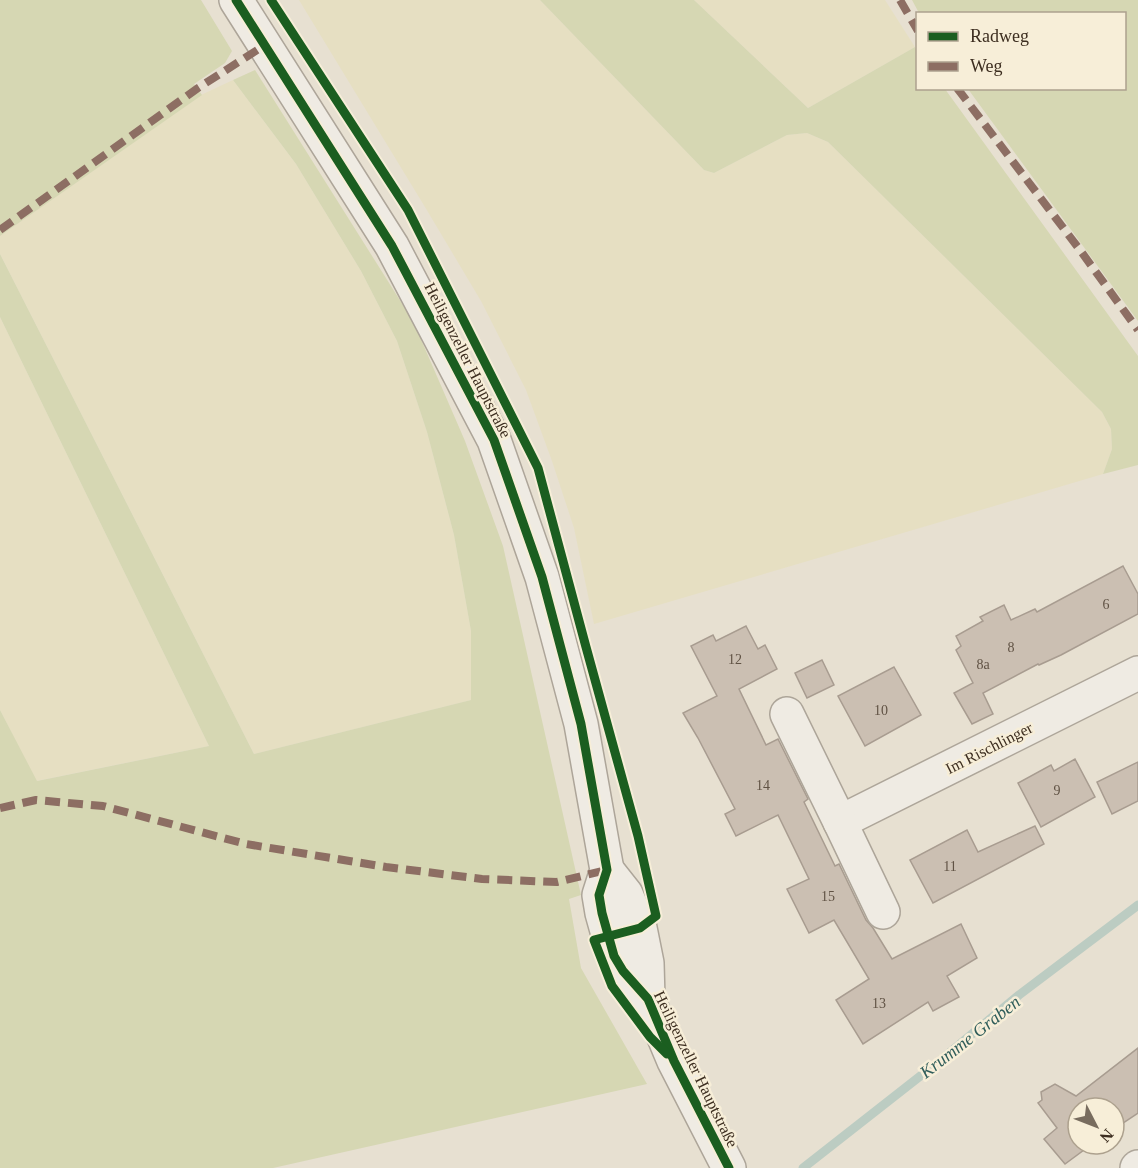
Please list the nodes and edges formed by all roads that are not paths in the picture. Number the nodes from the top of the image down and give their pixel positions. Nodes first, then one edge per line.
1 (236, 0) edge
2 (1138, 673) edge
3 (787, 714) dead end
4 (840, 822) junction
5 (883, 912) dead end
6 (729, 1168) edge

1 - 6 street, Heiligenzeller Hauptstraße
2 - 4 street, Im Rischlinger
3 - 4 street
4 - 5 street

